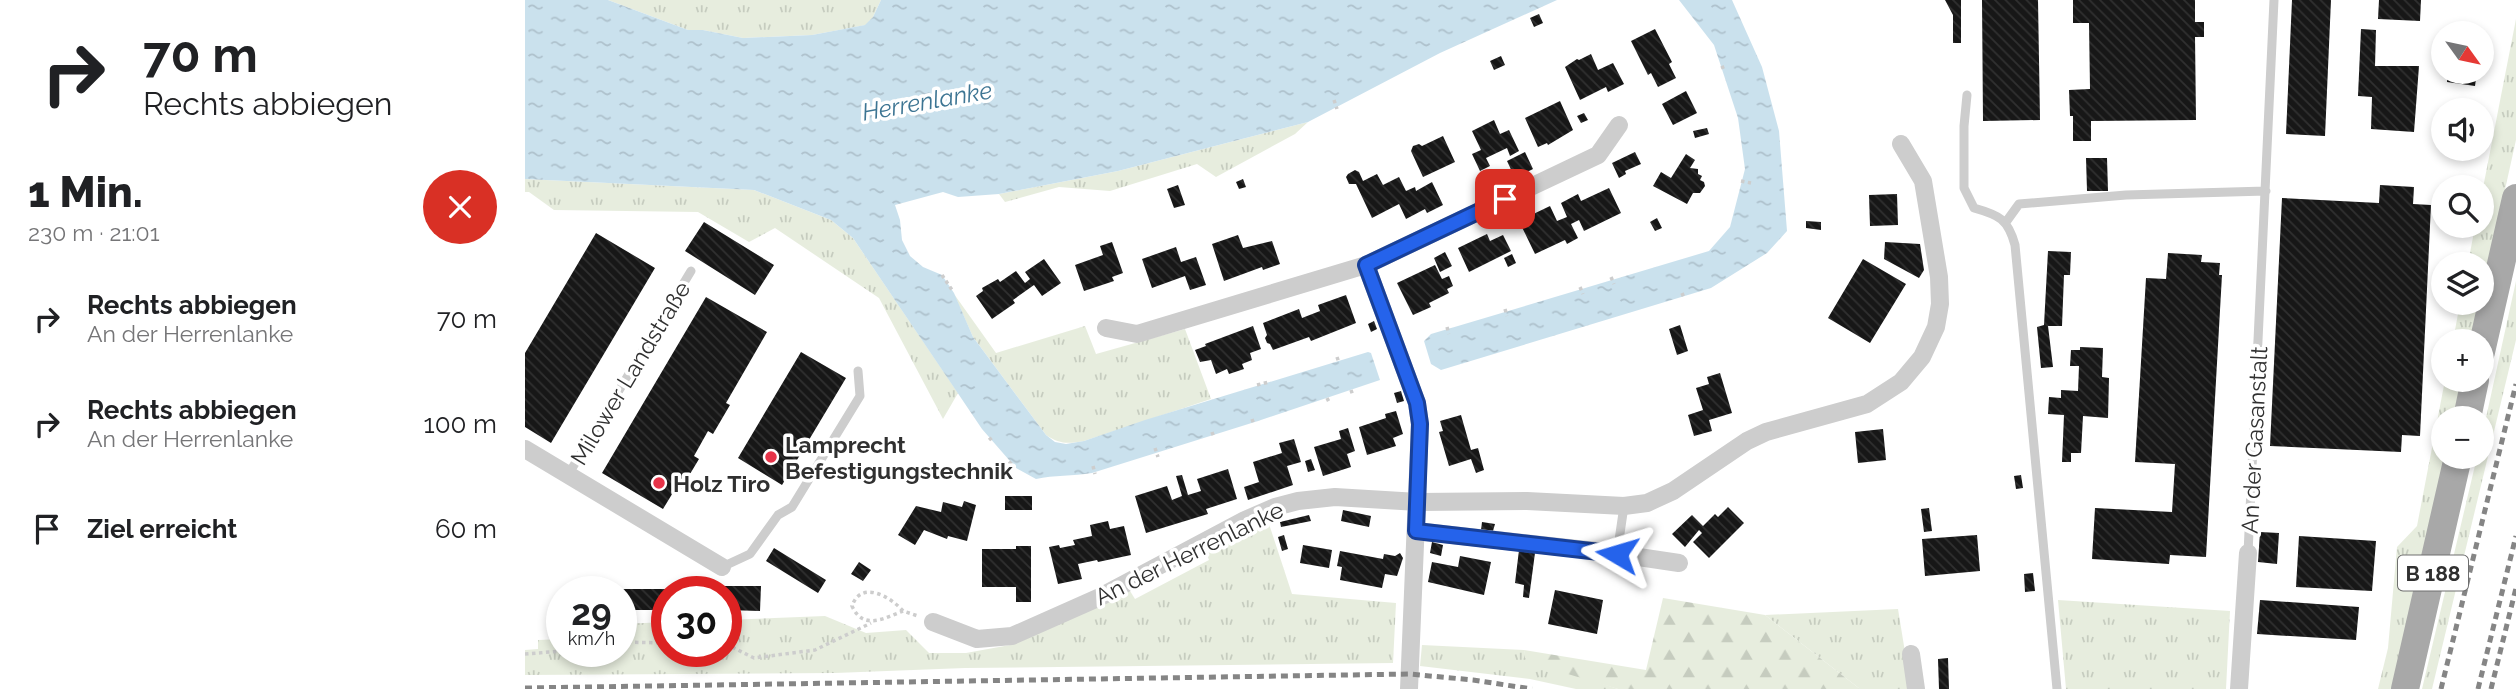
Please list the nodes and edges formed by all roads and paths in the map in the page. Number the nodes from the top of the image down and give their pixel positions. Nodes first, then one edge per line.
1 (2274, 0) edge
2 (1726, 66) dead end
3 (1721, 68) dead end
4 (1967, 95) dead end
5 (1334, 100) dead end
6 (1337, 109) dead end
7 (1619, 125) dead end
8 (1901, 144) dead end
9 (1741, 181) dead end
10 (1751, 183) dead end
11 (2266, 191) junction
12 (2516, 198) edge
13 (2006, 222) junction
14 (1366, 265) junction
15 (691, 271) dead end
16 (942, 275) dead end
17 (1611, 277) dead end
18 (1614, 284) dead end
19 (1580, 287) dead end
20 (952, 290) dead end
21 (1583, 294) dead end
22 (1505, 309) dead end
23 (1507, 316) dead end
24 (1447, 327) dead end
25 (1106, 328) dead end
26 (2486, 329) edge
27 (1449, 334) dead end
28 (1337, 357) dead end
29 (1339, 363) dead end
30 (859, 371) dead end
31 (1269, 382) dead end
32 (1257, 386) dead end
33 (1351, 390) dead end
34 (1353, 396) dead end
35 (1327, 398) dead end
36 (1329, 404) dead end
37 (1252, 419) dead end
38 (1254, 425) dead end
39 (1212, 432) dead end
40 (994, 436) dead end
41 (1214, 439) dead end
42 (989, 440) dead end
43 (1155, 448) dead end
44 (525, 449) edge
45 (1158, 457) dead end
46 (1013, 460) dead end
47 (1009, 464) dead end
48 (1093, 466) dead end
49 (2455, 469) edge
50 (1095, 474) dead end
51 (568, 475) junction
52 (1418, 502) junction
53 (1624, 506) junction
54 (1416, 531) junction
55 (2248, 553) joint
56 (1617, 554) junction
57 (1679, 564) dead end
58 (722, 567) joint
59 (903, 611) junction
60 (873, 622) junction
61 (933, 622) joint
62 (546, 652) edge
63 (742, 652) edge
64 (525, 654) edge
65 (1910, 654) dead end
66 (1409, 689) edge
67 (1916, 689) edge
68 (2057, 689) edge
69 (2239, 689) edge
70 (2405, 689) edge

1 - 11 lane, An der Gasanstalt
2 - 3 path
4 - 13 lane
5 - 6 path
7 - 14 street
8 - 53 street, An der Herrenlanke
9 - 10 path
11 - 13 lane
11 - 55 lane, An der Gasanstalt
12 - 26 main road
13 - 68 lane
14 - 25 street
14 - 52 street
15 - 51 lane, Milower Landstraße
16 - 20 path
17 - 18 path
19 - 21 path
22 - 23 path
24 - 27 path
28 - 29 path
30 - 58 lane, Milower Landstraße
31 - 32 path
33 - 34 path
35 - 36 path
37 - 38 path
39 - 41 path
40 - 42 path
43 - 45 path
44 - 51 street, Milower Landstraße
46 - 47 path
48 - 50 path
49 - 70 main road, B 188
51 - 58 street, Milower Landstraße
52 - 53 street, An der Herrenlanke
52 - 54 street
52 - 61 street, An der Herrenlanke
53 - 56 lane
54 - 56 street
54 - 66 street
55 - 69 street, An der Gasanstalt
56 - 57 street
59 - 60 path
59 - 60 path
59 - 61 path
60 - 63 path
62 - 64 path
65 - 67 street

